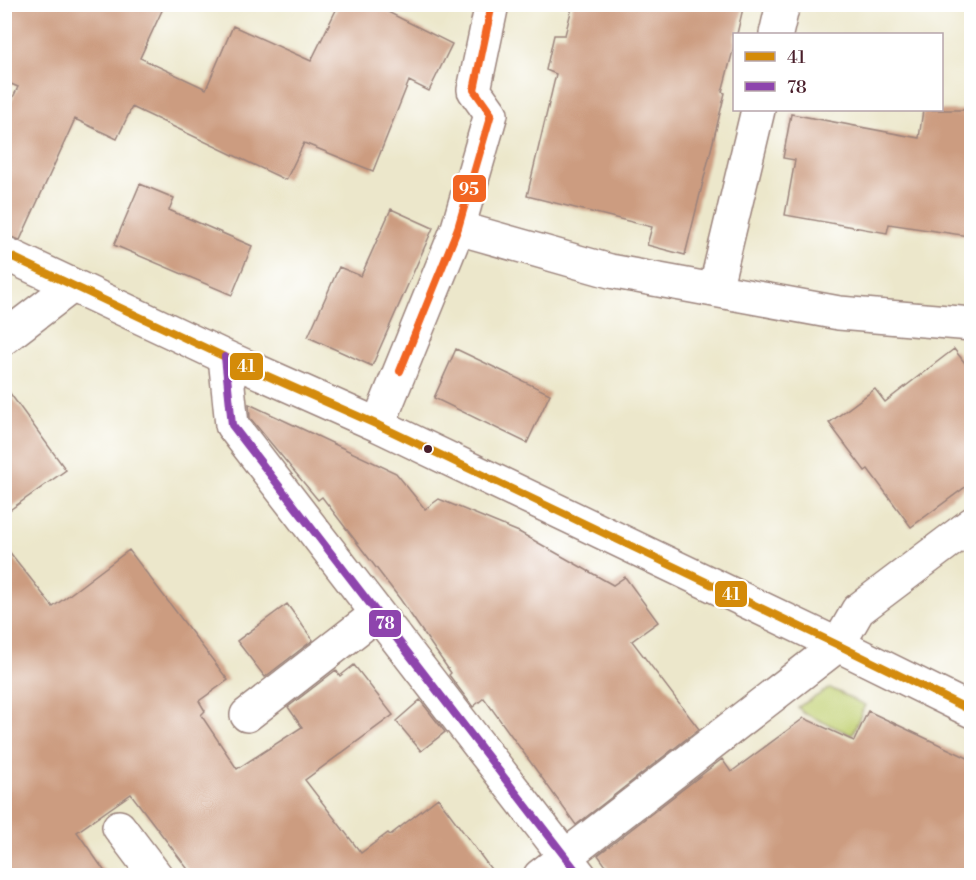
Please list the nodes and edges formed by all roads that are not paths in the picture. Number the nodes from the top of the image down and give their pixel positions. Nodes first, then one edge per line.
1 (492, 4) edge
2 (783, 4) edge
3 (776, 33) edge
4 (758, 111) edge
5 (458, 228) junction
6 (4, 253) edge
7 (72, 286) junction
8 (715, 290) junction
9 (972, 324) edge
10 (4, 339) edge
11 (225, 357) junction
12 (378, 425) junction
13 (972, 524) edge
14 (377, 614) junction
15 (838, 645) junction
16 (972, 711) edge
17 (247, 715) dead end
18 (119, 827) dead end
19 (573, 866) edge
20 (156, 876) edge
21 (540, 876) edge

1 - 5 street
2 - 3 street
4 - 8 street
5 - 8 street
5 - 12 street
6 - 7 street
7 - 10 street
7 - 11 street
8 - 9 street
11 - 12 street
11 - 14 street
12 - 15 street
13 - 15 street
14 - 17 street
14 - 19 street
15 - 16 street
15 - 19 street
18 - 20 street
19 - 21 street

